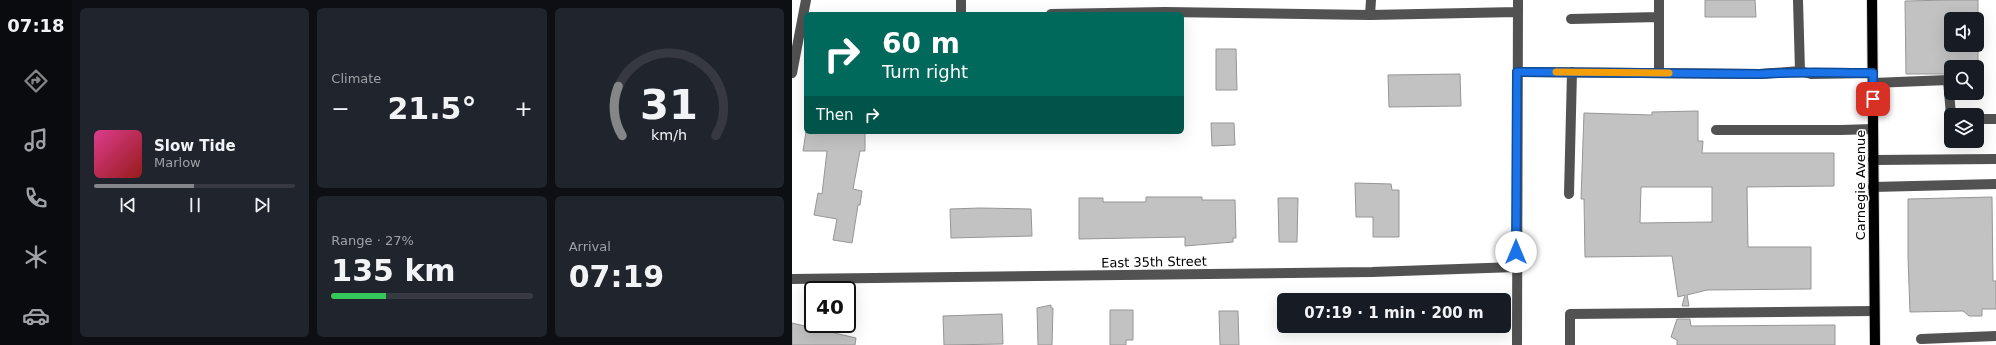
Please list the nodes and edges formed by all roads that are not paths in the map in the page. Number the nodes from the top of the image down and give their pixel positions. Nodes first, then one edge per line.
1 (806, 0) edge
2 (961, 0) edge
3 (1371, 0) edge
4 (1518, 0) edge
5 (1659, 0) edge
6 (1798, 0) edge
7 (1872, 0) edge
8 (805, 12) edge
9 (961, 12) edge
10 (1184, 12) edge
11 (1517, 12) junction
12 (1370, 15) junction
13 (1659, 17) junction
14 (804, 19) edge
15 (1571, 19) dead end
16 (1800, 71) junction
17 (1517, 72) junction
18 (1572, 72) junction
19 (792, 73) edge
20 (1659, 73) junction
21 (1873, 73) junction
22 (1873, 83) junction
23 (1950, 108) edge
24 (1984, 119) edge
25 (1996, 119) edge
26 (1873, 129) junction
27 (1716, 130) dead end
28 (1996, 159) edge
29 (1873, 160) junction
30 (1996, 184) edge
31 (1874, 187) junction
32 (1569, 194) dead end
33 (1516, 267) junction
34 (792, 279) edge
35 (1874, 311) junction
36 (1996, 336) edge
37 (1921, 339) dead end
38 (1517, 345) edge
39 (1570, 345) edge
40 (1875, 345) edge

1 - 8 street
2 - 9 street
3 - 12 street
4 - 11 street
5 - 13 street
6 - 16 street
7 - 21 main road, Carnegie Avenue
10 - 12 street
11 - 12 street
11 - 17 street
13 - 15 street
13 - 20 street
14 - 19 street
16 - 20 street
16 - 21 street
17 - 18 street
17 - 33 street
18 - 20 street
18 - 32 street
21 - 22 main road, Carnegie Avenue
22 - 23 street
22 - 26 main road, Carnegie Avenue
24 - 25 street
26 - 27 street
26 - 29 main road, Carnegie Avenue
28 - 29 street
29 - 31 main road, Carnegie Avenue
30 - 31 street
31 - 35 main road, Carnegie Avenue
33 - 34 street, East 35th Street
33 - 38 street
35 - 39 street
35 - 40 main road, Carnegie Avenue
36 - 37 street

